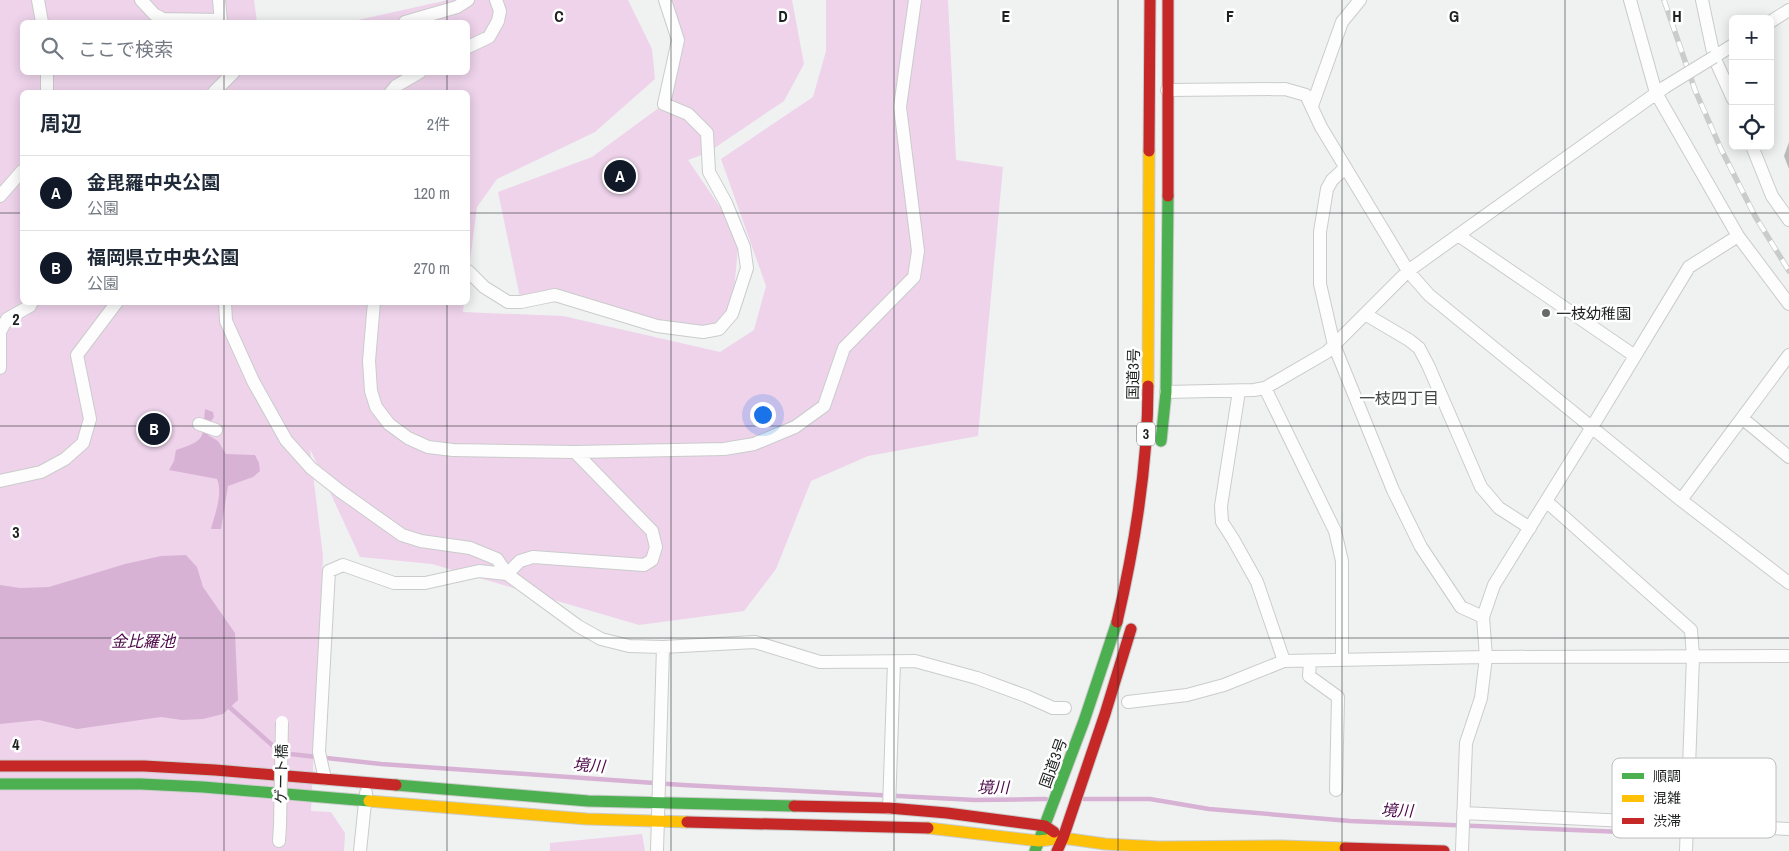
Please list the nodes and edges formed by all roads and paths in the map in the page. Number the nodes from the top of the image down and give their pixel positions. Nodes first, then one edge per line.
1 (38, 0) edge
2 (142, 0) edge
3 (219, 0) edge
4 (468, 0) edge
5 (496, 0) edge
6 (665, 0) edge
7 (915, 0) edge
8 (1150, 0) edge
9 (1168, 0) edge
10 (1360, 0) edge
11 (1630, 0) edge
12 (1702, 0) edge
13 (1789, 10) edge
14 (1774, 19) edge
15 (42, 20) edge
16 (192, 20) edge
17 (221, 20) edge
18 (412, 20) edge
19 (470, 46) edge
20 (1729, 48) edge
21 (1714, 57) junction
22 (47, 75) edge
23 (231, 75) edge
24 (233, 75) edge
25 (415, 75) edge
26 (47, 90) edge
27 (216, 90) edge
28 (229, 90) edge
29 (393, 90) edge
30 (1167, 90) junction
31 (1661, 90) junction
32 (1729, 90) edge
33 (1312, 106) junction
34 (1754, 150) edge
35 (1345, 168) junction
36 (20, 172) edge
37 (0, 196) edge
38 (1789, 220) edge
39 (1458, 236) junction
40 (1738, 236) junction
41 (1408, 272) junction
42 (470, 273) edge
43 (1789, 304) edge
44 (30, 305) edge
45 (115, 305) edge
46 (225, 305) edge
47 (374, 305) edge
48 (1365, 314) junction
49 (1334, 345) junction
50 (1789, 355) edge
51 (1635, 356) junction
52 (0, 368) edge
53 (1265, 388) junction
54 (1239, 390) junction
55 (1166, 392) junction
56 (1742, 418) junction
57 (199, 424) dead end
58 (1592, 427) junction
59 (216, 430) dead end
60 (1161, 449) dead end
61 (575, 452) junction
62 (1789, 457) edge
63 (0, 481) edge
64 (1681, 500) junction
65 (1546, 501) junction
66 (1530, 528) junction
67 (507, 574) junction
68 (1789, 583) edge
69 (1134, 615) dead end
70 (1483, 617) junction
71 (664, 647) junction
72 (1693, 656) junction
73 (1789, 656) edge
74 (1486, 657) junction
75 (1342, 660) junction
76 (1284, 661) junction
77 (1310, 661) junction
78 (894, 662) junction
79 (1128, 702) dead end
80 (1065, 708) dead end
81 (282, 722) dead end
82 (1689, 758) edge
83 (0, 766) edge
84 (326, 779) junction
85 (367, 783) junction
86 (0, 784) edge
87 (1336, 790) dead end
88 (365, 800) junction
89 (658, 803) junction
90 (889, 808) junction
91 (1464, 813) junction
92 (658, 821) junction
93 (1612, 821) edge
94 (1045, 826) junction
95 (1776, 828) edge
96 (1789, 829) edge
97 (1063, 838) junction
98 (1686, 838) edge
99 (279, 842) dead end
100 (1037, 846) edge
101 (1282, 849) edge
102 (360, 851) edge
103 (657, 851) edge
104 (1057, 851) edge
105 (1416, 851) edge
106 (1444, 851) edge
107 (1462, 851) edge
108 (1686, 851) edge

1 - 15 street
2 - 16 street
3 - 17 street
4 - 18 street
5 - 19 street
6 - 42 street
7 - 61 street
8 - 94 main road, 国道3号 / 3
9 - 30 main road, 3
10 - 33 street
11 - 31 street
12 - 21 street
13 - 14 street
20 - 21 street
21 - 31 street, bridge
21 - 32 street
22 - 26 street
23 - 27 street
24 - 28 street
25 - 29 street
30 - 33 street
30 - 55 main road, 3
31 - 39 street
31 - 40 street
33 - 35 street
34 - 38 street
35 - 41 street
35 - 49 street
36 - 37 street
39 - 41 street
39 - 51 street
40 - 43 street
40 - 51 street
41 - 48 street
41 - 58 street
44 - 52 street
45 - 63 street
46 - 67 street
47 - 61 street
48 - 49 street
48 - 66 street
49 - 53 street
49 - 70 street
50 - 56 street
51 - 58 street
53 - 54 street
53 - 75 street
54 - 55 street
54 - 76 street
55 - 60 main road, 3
56 - 62 street
56 - 64 street
57 - 59 street
58 - 64 street
58 - 65 street
61 - 67 street
64 - 68 street
65 - 66 street
65 - 72 street
66 - 70 street
67 - 71 street
67 - 84 street
69 - 97 main road
70 - 74 street
71 - 78 street
71 - 89 street
72 - 73 street
72 - 74 street
72 - 82 street
74 - 75 street
74 - 91 street
75 - 77 street
76 - 77 street
76 - 79 street
77 - 87 street
78 - 80 street
78 - 90 street
81 - 99 street, ゲート橋, bridge
83 - 84 main road
84 - 85 main road
85 - 88 street
85 - 89 main road
86 - 88 main road
88 - 92 main road
88 - 102 street
89 - 90 main road
89 - 92 street
90 - 94 main road
91 - 93 street
91 - 107 street
92 - 100 main road
92 - 103 street
94 - 97 main road
94 - 100 main road, 国道3号 / 3
95 - 96 street
97 - 100 main road
97 - 101 main road
97 - 104 main road
98 - 108 street
101 - 105 main road
105 - 106 main road

